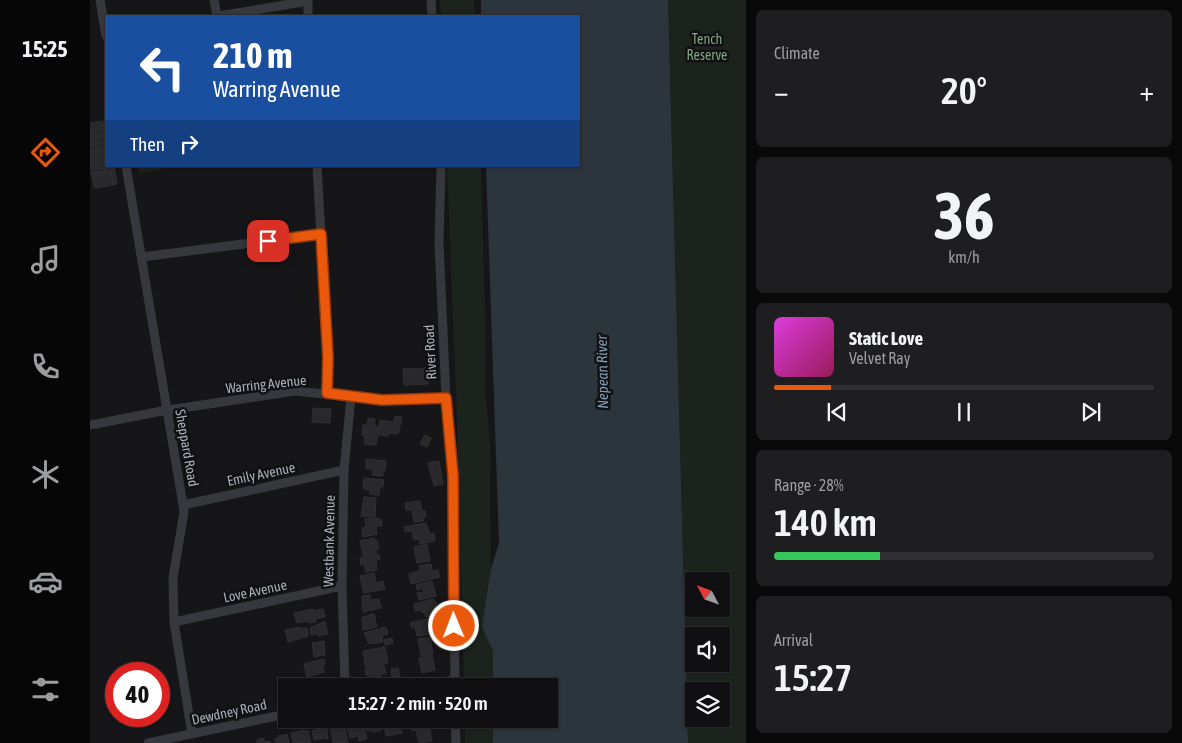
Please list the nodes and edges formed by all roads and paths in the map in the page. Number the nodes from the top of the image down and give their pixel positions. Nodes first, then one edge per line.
1 (100, 0) edge
2 (214, 0) edge
3 (308, 0) edge
4 (431, 0) edge
5 (218, 15) edge
6 (224, 15) edge
7 (308, 15) edge
8 (432, 15) edge
9 (105, 29) edge
10 (126, 167) edge
11 (317, 167) edge
12 (442, 167) edge
13 (321, 234) junction
14 (142, 257) junction
15 (327, 393) junction
16 (351, 397) junction
17 (446, 398) junction
18 (166, 410) junction
19 (90, 425) edge
20 (344, 470) junction
21 (184, 504) junction
22 (342, 586) junction
23 (174, 622) junction
24 (345, 678) edge
25 (455, 678) edge
26 (278, 716) edge
27 (455, 728) edge
28 (192, 734) junction
29 (148, 743) edge
30 (456, 743) edge

1 - 9 street
2 - 5 street
3 - 6 street
3 - 7 street
4 - 8 street
10 - 14 street, Sheppard Road
11 - 13 street
12 - 17 street, River Road
13 - 14 street
13 - 15 street
14 - 18 street, Sheppard Road
15 - 16 street, Warring Avenue
15 - 18 street, Warring Avenue
16 - 17 street, Warring Avenue
16 - 20 street, Westbank Avenue
17 - 25 street, River Road
18 - 19 street, Warring Avenue
18 - 21 street, Sheppard Road
20 - 21 street, Emily Avenue
20 - 22 street, Westbank Avenue
21 - 23 street, Sheppard Road
22 - 23 street, Love Avenue
22 - 24 street, Westbank Avenue
23 - 28 street, Sheppard Road
26 - 28 street, Dewdney Road
27 - 30 street
28 - 29 street, Dewdney Road

